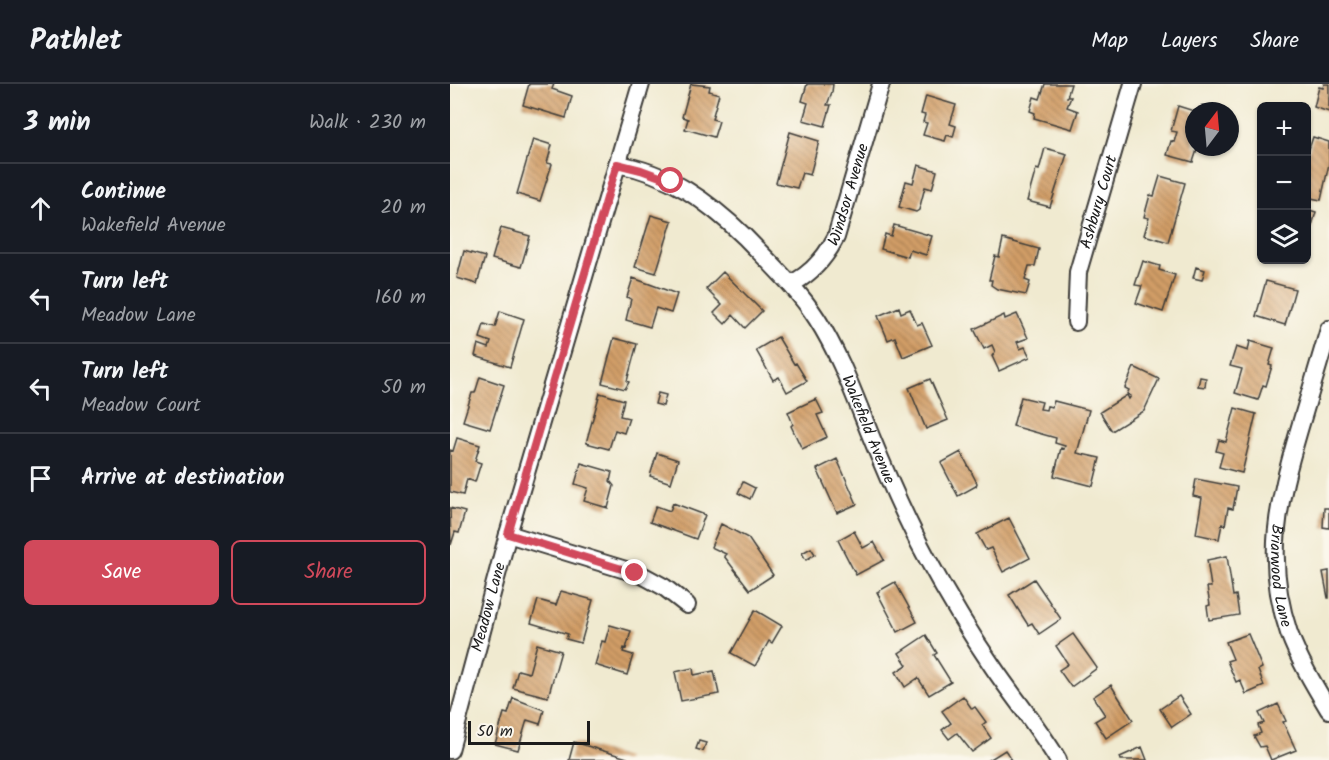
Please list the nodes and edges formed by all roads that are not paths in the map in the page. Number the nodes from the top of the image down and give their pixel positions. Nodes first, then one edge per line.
1 (641, 84) edge
2 (881, 84) edge
3 (1133, 84) edge
4 (617, 164) junction
5 (789, 282) junction
6 (1077, 322) dead end
7 (1329, 328) edge
8 (508, 534) junction
9 (687, 605) dead end
10 (1329, 710) edge
11 (450, 750) edge
12 (1058, 760) edge

1 - 4 street, Meadow Lane
2 - 5 street, Windsor Avenue
3 - 6 street, Ashbury Court
4 - 5 street, Wakefield Avenue
4 - 8 street, Meadow Lane
5 - 12 street, Wakefield Avenue
7 - 10 street, Briarwood Lane
8 - 9 street
8 - 11 street, Meadow Lane

